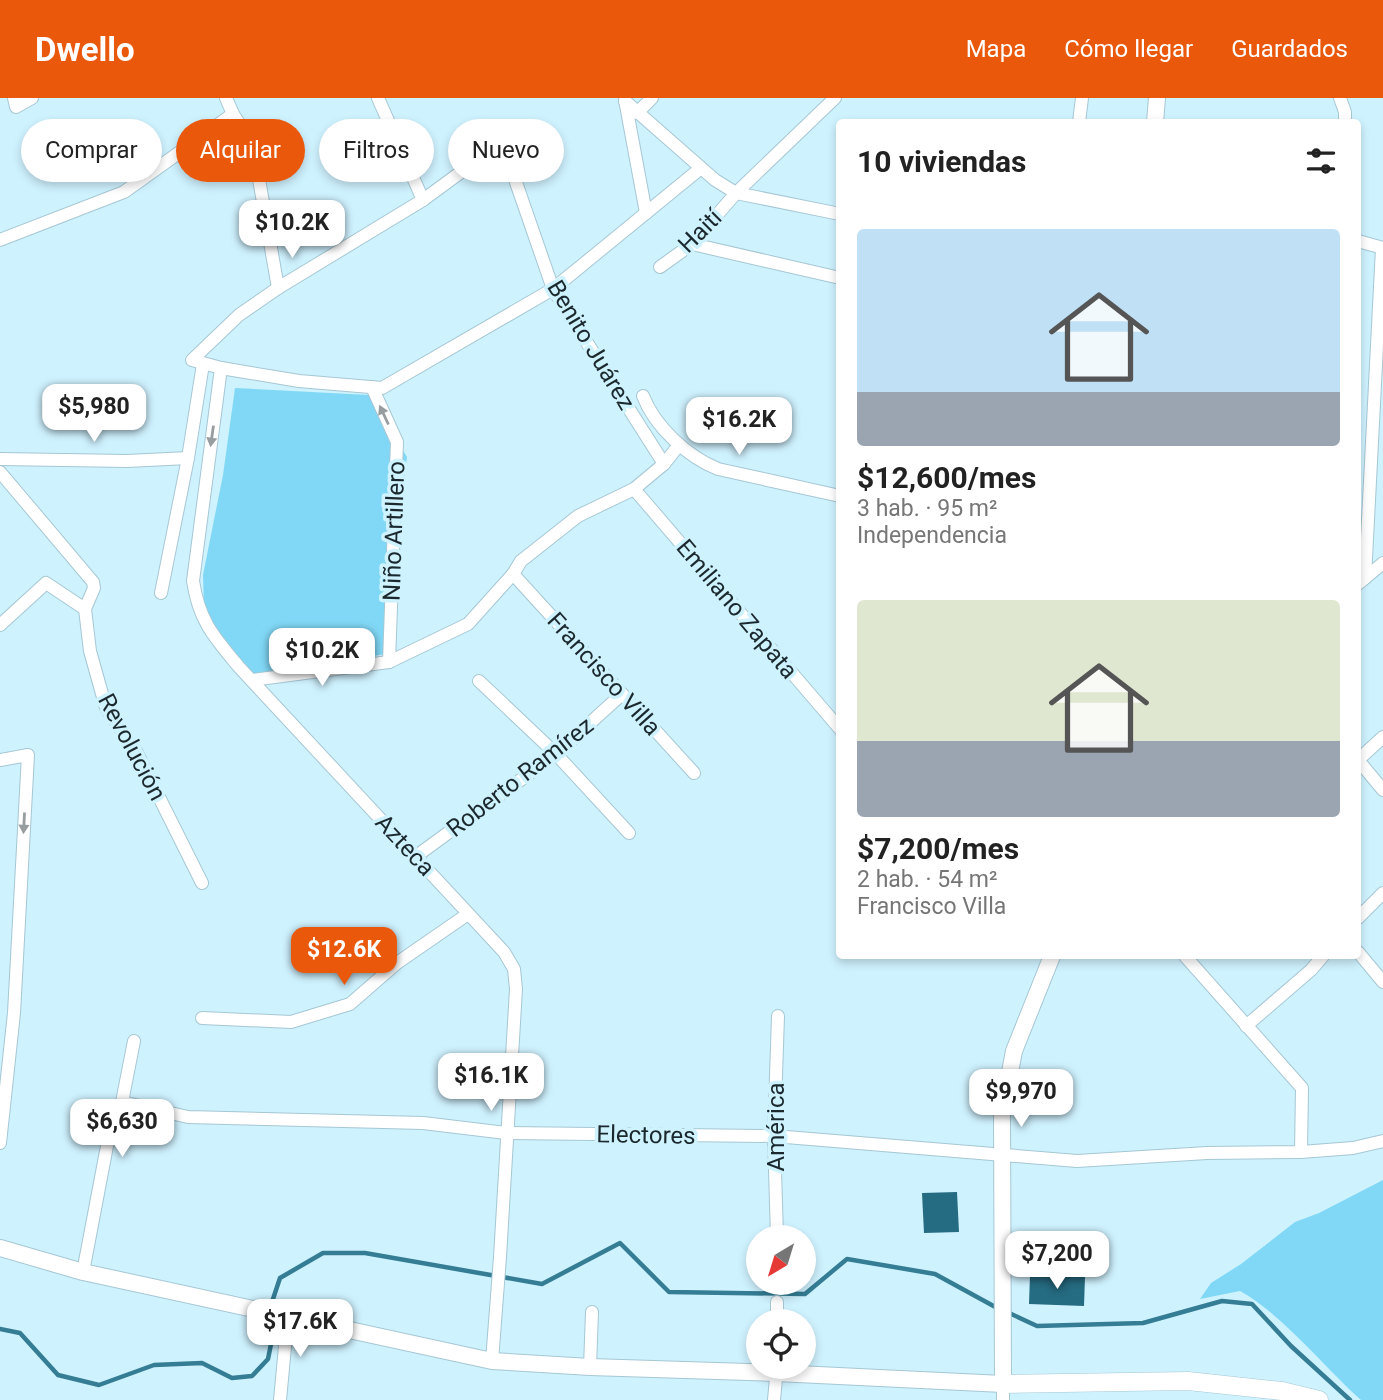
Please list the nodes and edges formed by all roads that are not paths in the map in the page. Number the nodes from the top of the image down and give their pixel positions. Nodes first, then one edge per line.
1 (32, 98) edge
2 (226, 98) edge
3 (378, 98) edge
4 (652, 98) edge
5 (835, 98) edge
6 (1082, 98) edge
7 (1157, 98) edge
8 (1340, 98) edge
9 (624, 100) edge
10 (15, 103) edge
11 (637, 113) junction
12 (233, 114) junction
13 (1079, 119) edge
14 (1155, 119) edge
15 (1345, 119) edge
16 (701, 168) junction
17 (736, 193) junction
18 (423, 200) junction
19 (646, 213) junction
20 (836, 213) edge
21 (0, 240) edge
22 (1361, 242) edge
23 (692, 244) junction
24 (1383, 248) edge
25 (660, 267) dead end
26 (836, 277) edge
27 (278, 288) junction
28 (553, 289) junction
29 (198, 362) junction
30 (221, 368) junction
31 (372, 387) junction
32 (643, 396) dead end
33 (680, 445) junction
34 (188, 458) junction
35 (0, 459) edge
36 (664, 464) junction
37 (0, 471) edge
38 (634, 489) junction
39 (836, 495) edge
40 (1383, 562) edge
41 (513, 575) junction
42 (1362, 581) edge
43 (161, 593) dead end
44 (85, 609) junction
45 (0, 625) edge
46 (389, 662) junction
47 (251, 680) junction
48 (479, 681) dead end
49 (622, 694) junction
50 (836, 725) edge
51 (1383, 737) edge
52 (556, 754) junction
53 (1361, 757) edge
54 (0, 760) edge
55 (1361, 764) edge
56 (694, 774) dead end
57 (1383, 790) edge
58 (629, 833) dead end
59 (415, 856) junction
60 (202, 883) dead end
61 (1383, 893) edge
62 (468, 914) junction
63 (1361, 915) edge
64 (1361, 956) edge
65 (1051, 959) edge
66 (1188, 959) edge
67 (1320, 959) edge
68 (1383, 982) edge
69 (778, 1016) dead end
70 (202, 1018) dead end
71 (1246, 1026) junction
72 (134, 1041) dead end
73 (122, 1102) junction
74 (506, 1133) junction
75 (774, 1136) junction
76 (1383, 1141) edge
77 (0, 1143) edge
78 (1301, 1152) junction
79 (1003, 1153) junction
80 (777, 1225) edge
81 (0, 1248) edge
82 (83, 1272) junction
83 (777, 1302) dead end
84 (777, 1309) edge
85 (592, 1312) dead end
86 (288, 1315) junction
87 (492, 1361) junction
88 (590, 1367) junction
89 (746, 1370) edge
90 (816, 1374) edge
91 (776, 1379) edge
92 (1003, 1392) edge
93 (280, 1400) edge
94 (774, 1400) edge
95 (1319, 1400) edge

1 - 10 street
2 - 12 street
3 - 18 street
4 - 11 street
5 - 17 street, Haití
6 - 13 street
7 - 14 street
8 - 15 street
9 - 11 street
9 - 19 street
11 - 16 street
12 - 21 street
12 - 27 street
16 - 17 street
16 - 19 street
17 - 20 street
17 - 23 street, Haití
18 - 27 street
18 - 28 street, Benito Juárez
19 - 28 street
22 - 24 street
23 - 25 street, Haití
23 - 26 street
24 - 42 street
27 - 29 street
28 - 31 street
28 - 36 street, Benito Juárez
29 - 30 street
29 - 34 street
30 - 31 street
30 -> 47 street, Azteca
46 -> 31 street, Niño Artillero
32 - 33 street
33 - 36 street
33 - 39 street
34 - 35 street
34 - 43 street
36 - 38 street
37 - 44 street, Revolución
38 - 41 street
38 - 50 street, Emiliano Zapata
40 - 42 street
41 - 46 street
41 - 49 street, Francisco Villa
44 - 45 street
44 - 60 street, Revolución
46 - 47 street
47 - 59 street, Azteca
48 - 52 street
49 - 52 street, Roberto Ramírez
49 - 56 street, Francisco Villa
51 - 53 street
52 - 58 street
52 - 59 street, Roberto Ramírez
54 -> 77 street
55 - 57 street
59 - 62 street, Azteca
61 - 63 street
62 - 70 street
62 - 74 street, Azteca
64 - 68 street
65 - 79 street
66 - 71 street
67 - 71 street
69 - 75 street, América
71 - 78 street
72 - 73 street
73 - 74 street, Electores
73 - 82 street
74 - 75 street, Electores
74 - 87 street, Azteca
75 - 79 street, Electores
75 - 80 street, América
76 - 78 street, Electores
78 - 79 street, Electores
79 - 92 street
81 - 82 street
82 - 86 street
83 - 84 street
85 - 88 street
86 - 87 street
86 - 93 street
87 - 88 street
88 - 89 street
90 - 92 street
91 - 94 street
92 - 95 main road

